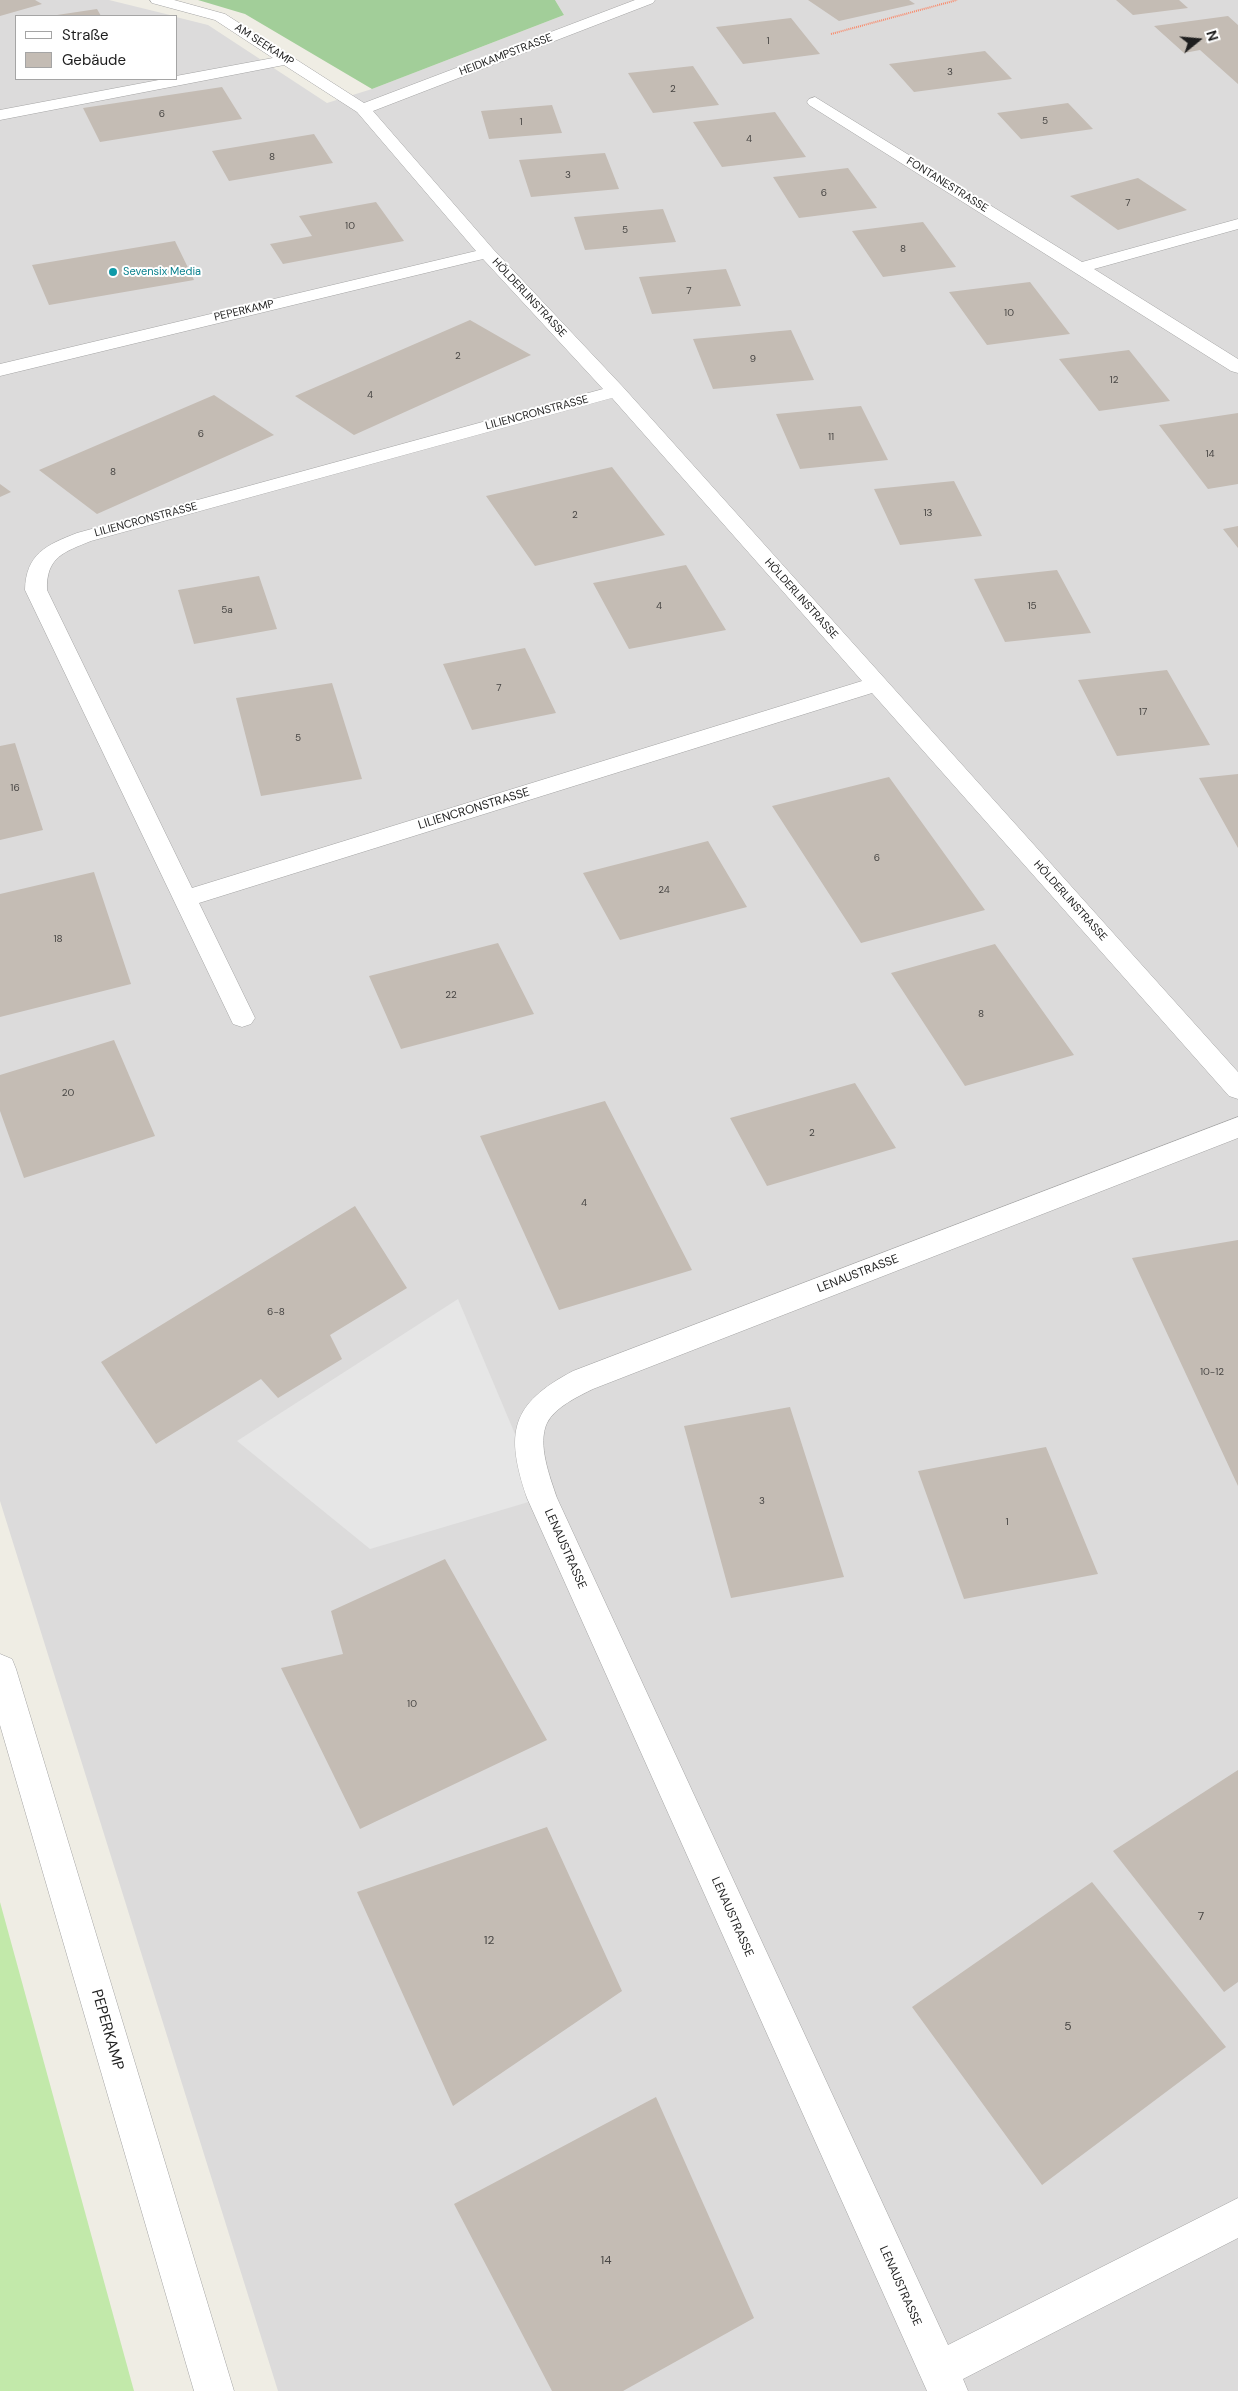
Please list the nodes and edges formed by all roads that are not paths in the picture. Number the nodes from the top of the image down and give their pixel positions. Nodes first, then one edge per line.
1 (157, 0) edge
2 (648, 0) edge
3 (286, 60) junction
4 (815, 102) dead end
5 (363, 109) junction
6 (0, 115) edge
7 (1238, 224) edge
8 (487, 253) junction
9 (1080, 268) junction
10 (1238, 367) edge
11 (0, 370) edge
12 (616, 391) junction
13 (877, 684) junction
14 (185, 899) junction
15 (242, 1018) dead end
16 (1238, 1089) edge
17 (1238, 1127) edge
18 (0, 1669) edge
19 (1238, 2217) edge
20 (943, 2381) edge
21 (214, 2391) edge

1 - 3 street, AM SEEKAMP
2 - 5 street, HEIDKAMPSTRASSE
3 - 5 street, AM SEEKAMP
3 - 6 street
4 - 9 street, FONTANESTRASSE
5 - 8 street, HÖLDERLINSTRASSE
7 - 9 street
8 - 11 street, PEPERKAMP
8 - 12 street, HÖLDERLINSTRASSE
9 - 10 street, FONTANESTRASSE
12 - 13 street, HÖLDERLINSTRASSE
12 - 14 street, LILIENCRONSTRASSE
13 - 14 street, LILIENCRONSTRASSE
13 - 16 street, HÖLDERLINSTRASSE
14 - 15 street, LILIENCRONSTRASSE
17 - 20 street, LENAUSTRASSE
18 - 21 street, PEPERKAMP
19 - 20 street, LENAUSTRASSE

